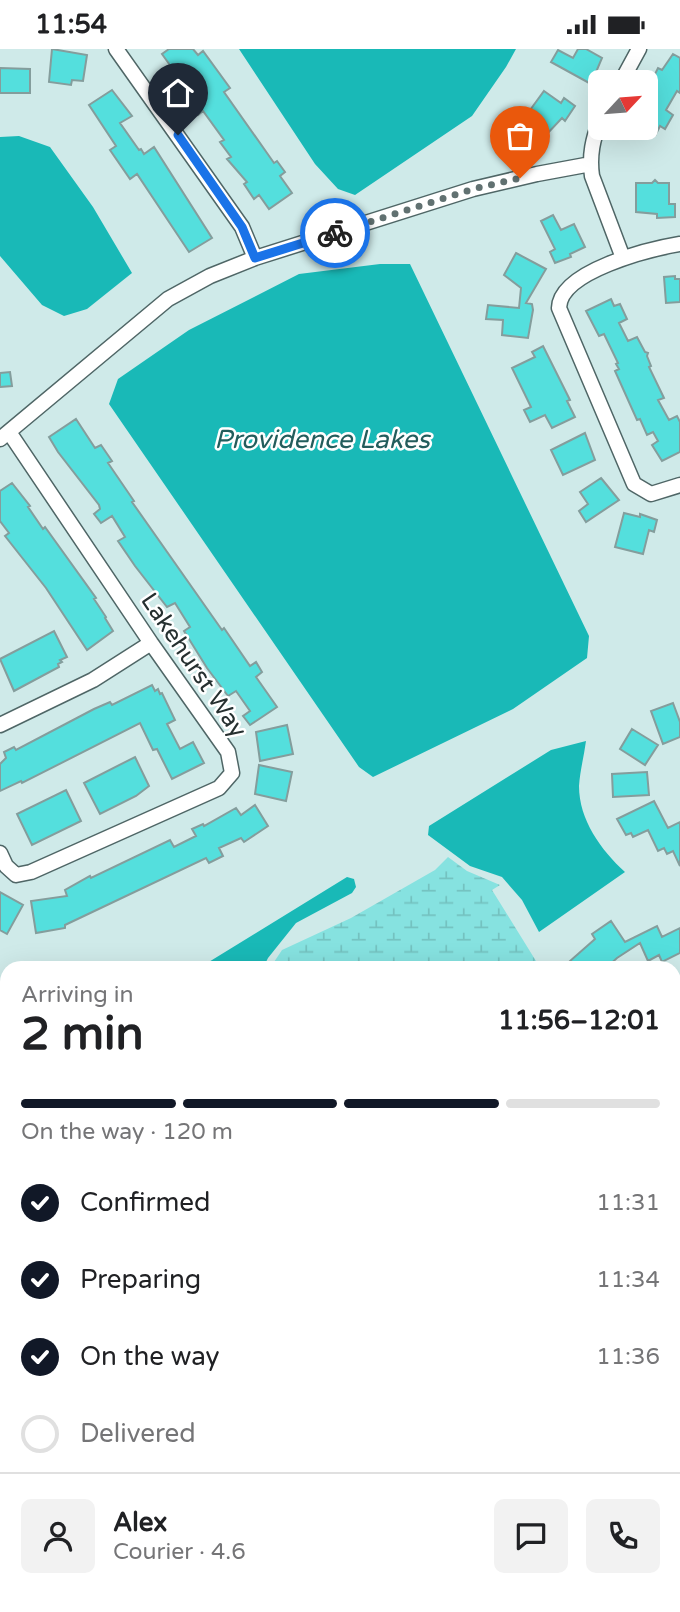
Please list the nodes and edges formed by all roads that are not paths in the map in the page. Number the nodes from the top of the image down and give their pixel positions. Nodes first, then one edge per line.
1 (116, 49) edge
2 (639, 49) edge
3 (628, 70) edge
4 (594, 140) edge
5 (591, 164) junction
6 (680, 244) edge
7 (255, 258) junction
8 (622, 258) junction
9 (5, 435) edge
10 (680, 485) edge
11 (151, 643) junction
12 (0, 725) edge
13 (0, 853) edge

1 - 7 street
2 - 3 street
4 - 5 street
5 - 7 street
5 - 8 street
6 - 8 street
7 - 9 street
8 - 10 street
9 - 11 street, Lakehurst Way
11 - 12 street
11 - 13 street, Lakehurst Way

